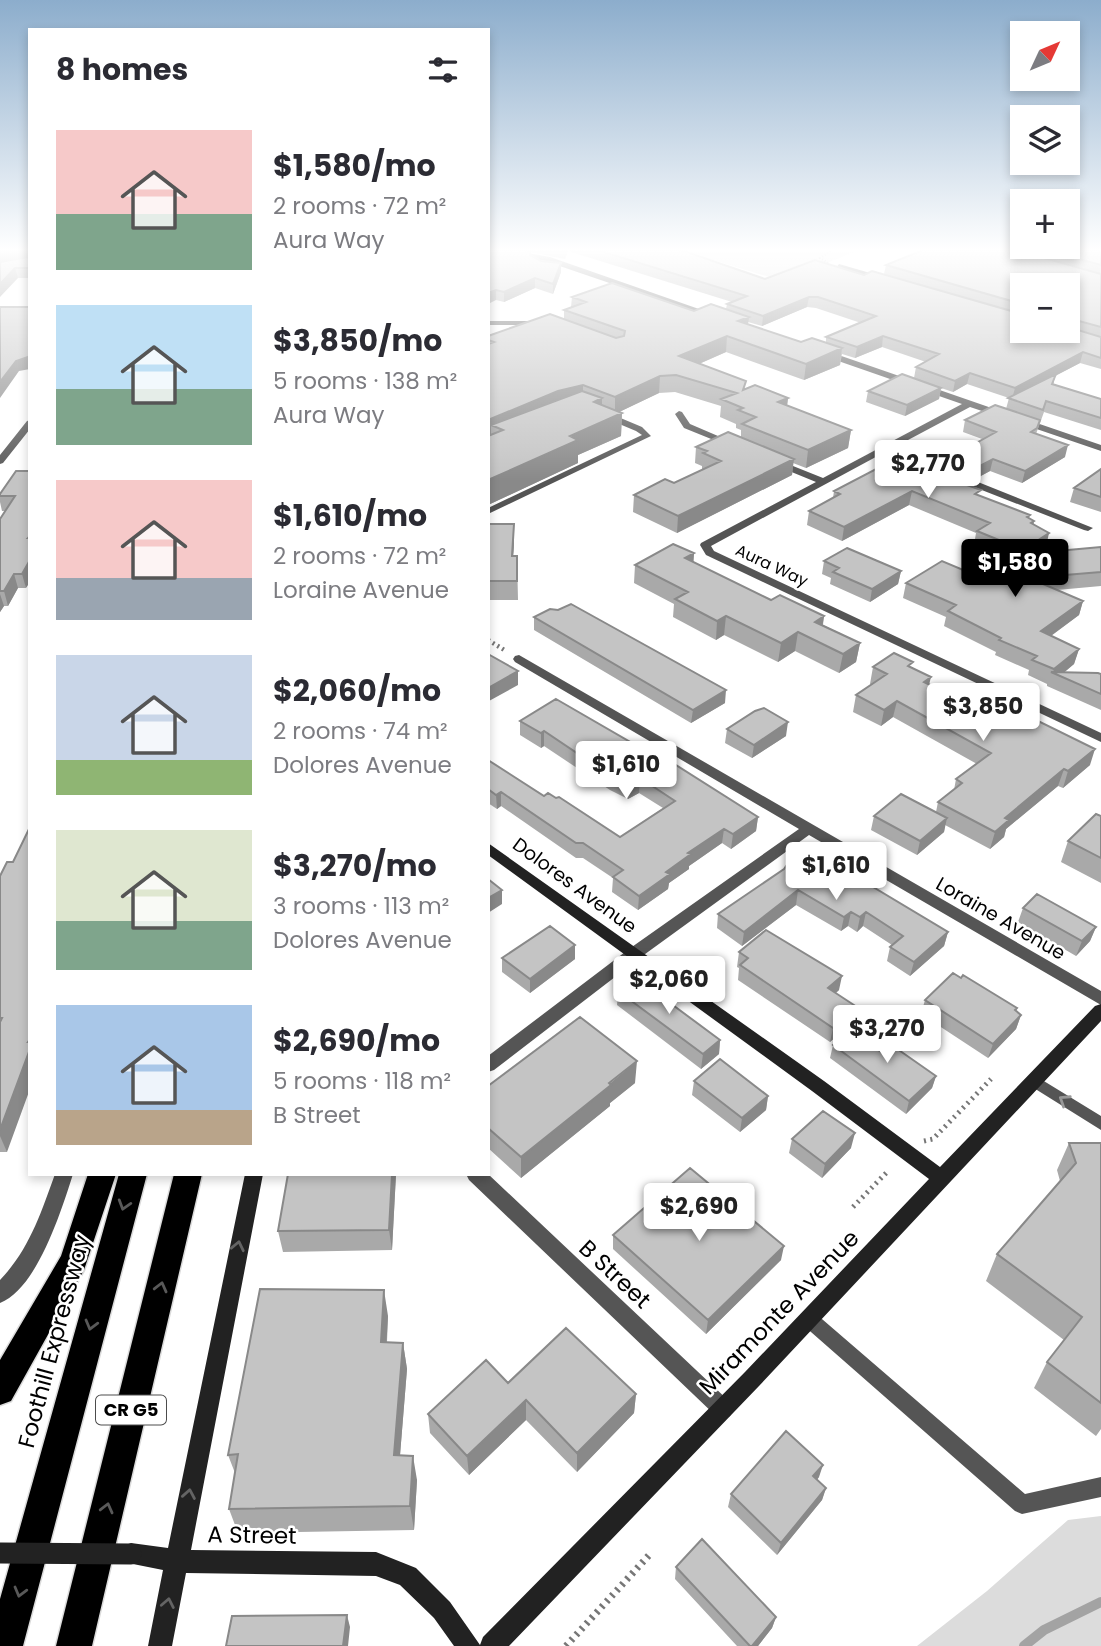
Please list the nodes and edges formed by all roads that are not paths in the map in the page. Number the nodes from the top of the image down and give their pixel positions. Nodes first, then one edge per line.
1 (808, 348) edge
2 (970, 403) junction
3 (594, 411) edge
4 (679, 414) dead end
5 (28, 426) edge
6 (1101, 448) edge
7 (887, 449) junction
8 (750, 452) edge
9 (763, 457) edge
10 (0, 461) edge
11 (823, 481) junction
12 (490, 510) edge
13 (1088, 528) dead end
14 (519, 659) dead end
15 (1101, 738) edge
16 (809, 828) junction
17 (490, 849) edge
18 (635, 953) junction
19 (1101, 999) edge
20 (1101, 1010) edge
21 (490, 1063) edge
22 (1034, 1081) junction
23 (1098, 1122) edge
24 (63, 1176) edge
25 (101, 1176) edge
26 (132, 1176) edge
27 (188, 1176) edge
28 (254, 1176) edge
29 (477, 1176) edge
30 (942, 1179) junction
31 (0, 1294) edge
32 (809, 1320) junction
33 (0, 1390) edge
34 (723, 1409) junction
35 (1101, 1487) edge
36 (0, 1553) edge
37 (177, 1561) junction
38 (5, 1646) edge
39 (74, 1646) edge
40 (160, 1646) edge
41 (469, 1646) edge
42 (492, 1646) edge

1 - 2 street
2 - 6 street
2 - 7 street, Aura Way
3 - 12 lane
4 - 8 street
5 - 10 street
7 - 11 street, Aura Way
7 - 13 street
9 - 11 street
11 - 15 street, Aura Way
14 - 16 street, Loraine Avenue
16 - 18 street
16 - 19 street, Loraine Avenue
17 - 18 street, Dolores Avenue
18 - 21 street
18 - 30 street, Dolores Avenue
20 - 22 street, Miramonte Avenue
23 -> 22 lane
22 - 30 street, Miramonte Avenue
24 - 31 street
25 - 33 highway
26 -> 38 highway, Foothill Expressway / CR G5
39 -> 27 highway, CR G5
37 -> 28 street
29 - 34 street, B Street
30 - 32 street, Miramonte Avenue
32 - 34 street, Miramonte Avenue
32 - 35 lane
34 - 42 street, Miramonte Avenue
36 - 37 street, A Street, bridge
40 -> 37 street
37 - 41 street, A Street

